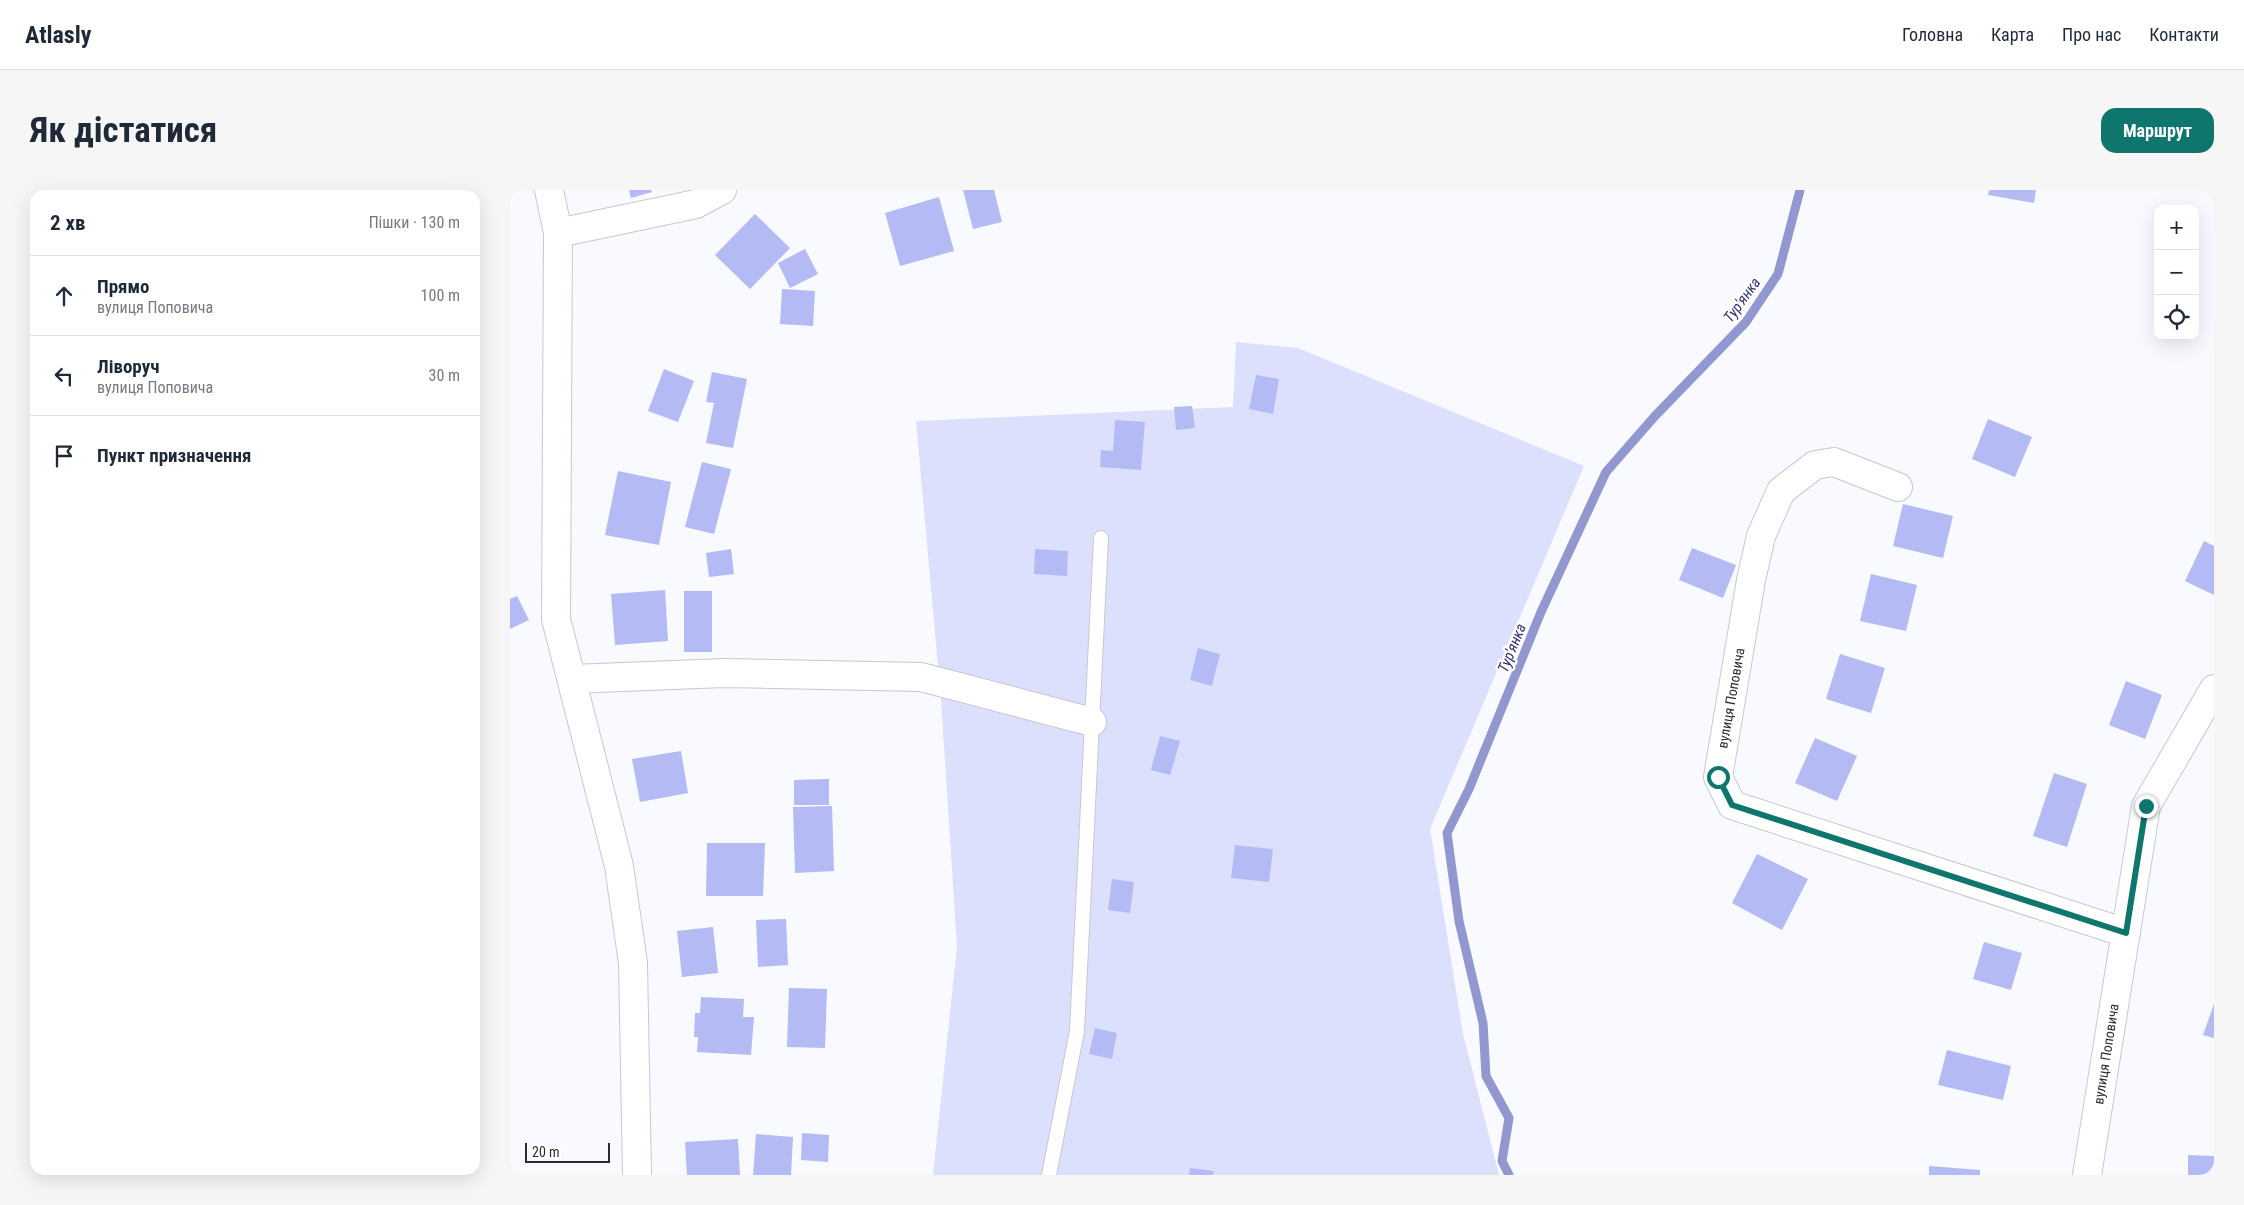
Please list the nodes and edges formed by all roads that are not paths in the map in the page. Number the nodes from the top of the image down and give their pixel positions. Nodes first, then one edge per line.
1 (549, 190) edge
2 (722, 190) edge
3 (558, 233) junction
4 (1898, 487) dead end
5 (1101, 538) dead end
6 (572, 679) junction
7 (2214, 689) edge
8 (1092, 722) junction
9 (2126, 933) junction
10 (637, 1175) edge
11 (1048, 1175) edge
12 (2087, 1175) edge

1 - 3 street
2 - 3 street
3 - 6 street
4 - 9 street, вулиця Поповича
5 - 8 lane
6 - 8 street
6 - 10 street
7 - 9 street, вулиця Поповича
8 - 11 lane
9 - 12 street, вулиця Поповича

